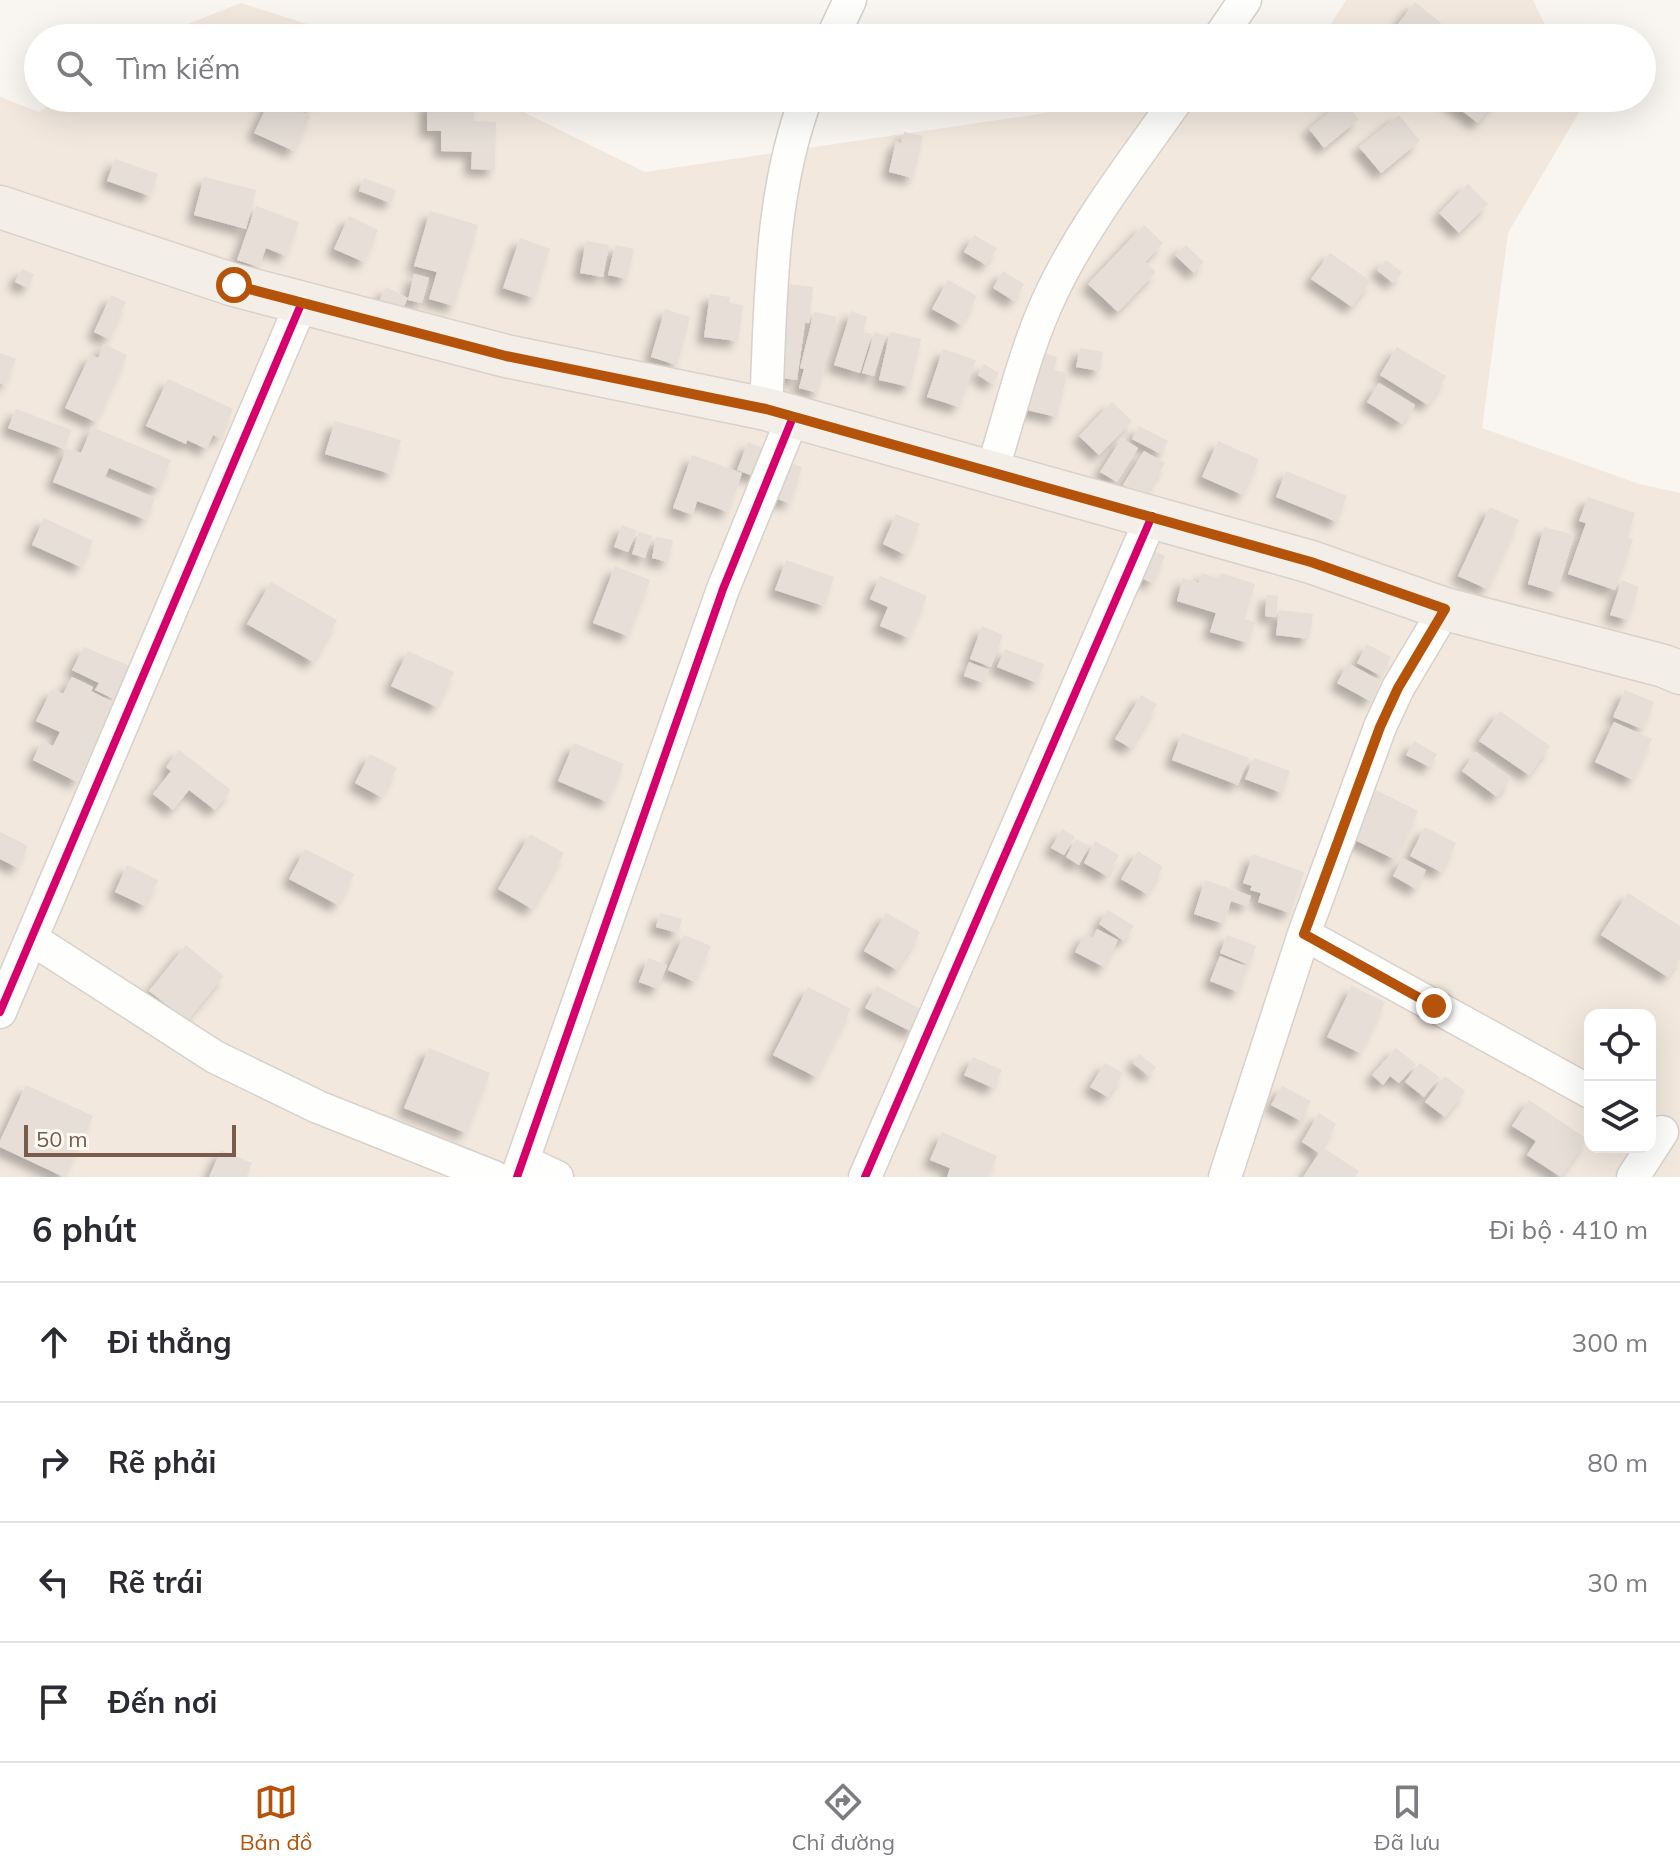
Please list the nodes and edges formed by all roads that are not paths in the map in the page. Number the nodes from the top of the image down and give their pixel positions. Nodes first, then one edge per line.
1 (850, 0) edge
2 (1245, 0) edge
3 (839, 24) edge
4 (1229, 24) edge
5 (802, 112) edge
6 (1168, 112) edge
7 (0, 207) edge
8 (302, 302) junction
9 (780, 413) junction
10 (992, 471) junction
11 (1152, 516) junction
12 (1445, 609) junction
13 (1680, 673) edge
14 (1304, 934) junction
15 (32, 939) junction
16 (0, 1010) edge
17 (1584, 1089) edge
18 (1664, 1133) edge
19 (520, 1169) edge
20 (494, 1177) edge
21 (557, 1177) edge
22 (865, 1177) edge
23 (1225, 1177) edge
24 (1633, 1177) edge

1 - 3 street
2 - 4 street
5 - 9 street
6 - 10 street
7 - 8 main road
8 - 9 main road
8 - 15 street
9 - 10 main road
9 - 19 street
10 - 11 main road
11 - 12 main road
11 - 22 street
12 - 13 main road
12 - 14 street
14 - 17 street
14 - 23 street
15 - 16 street
15 - 20 street
18 - 24 street
19 - 21 street

